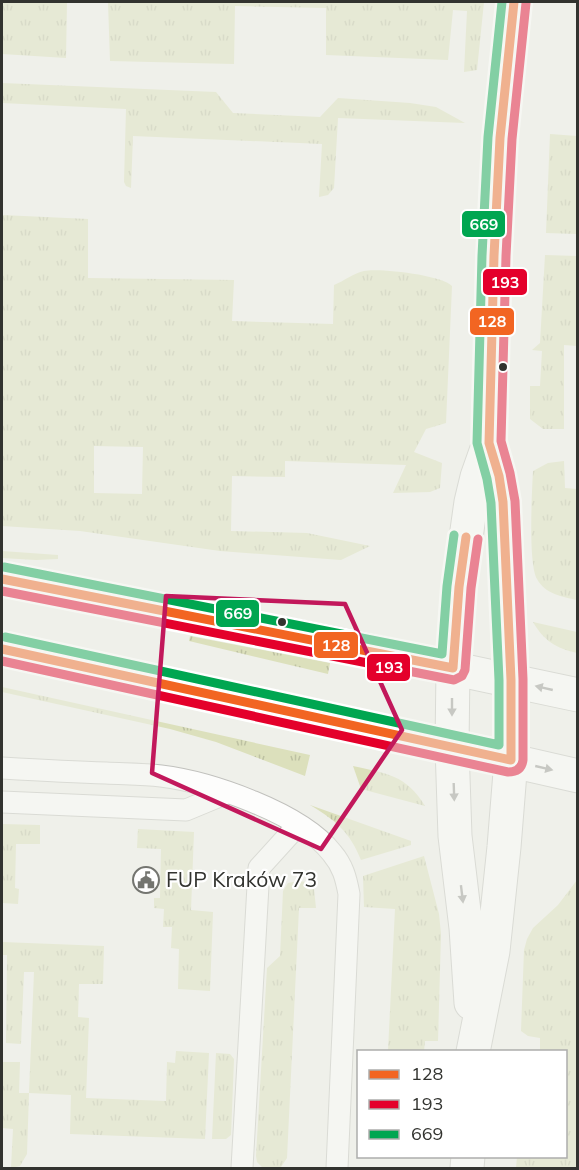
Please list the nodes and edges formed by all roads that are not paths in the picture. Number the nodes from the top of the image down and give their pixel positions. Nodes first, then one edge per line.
1 (514, 2) edge
2 (489, 443) junction
3 (2, 579) edge
4 (2, 649) edge
5 (453, 668) junction
6 (511, 680) junction
7 (578, 695) edge
8 (452, 747) junction
9 (511, 760) junction
10 (2, 768) edge
11 (578, 776) edge
12 (227, 793) junction
13 (2, 802) edge
14 (298, 825) junction
15 (473, 1050) edge
16 (473, 1050) edge
17 (242, 1168) edge
18 (337, 1168) edge

1 - 2 street
2 - 5 street
2 - 6 street
3 - 5 street
4 - 8 street
5 - 6 street
5 -> 8 street
7 -> 6 street
6 - 9 street
8 - 9 street
8 -> 15 street
9 -> 11 street
16 -> 9 street
10 - 12 lane
12 - 13 lane
12 - 14 lane
14 - 17 lane
14 - 18 lane

